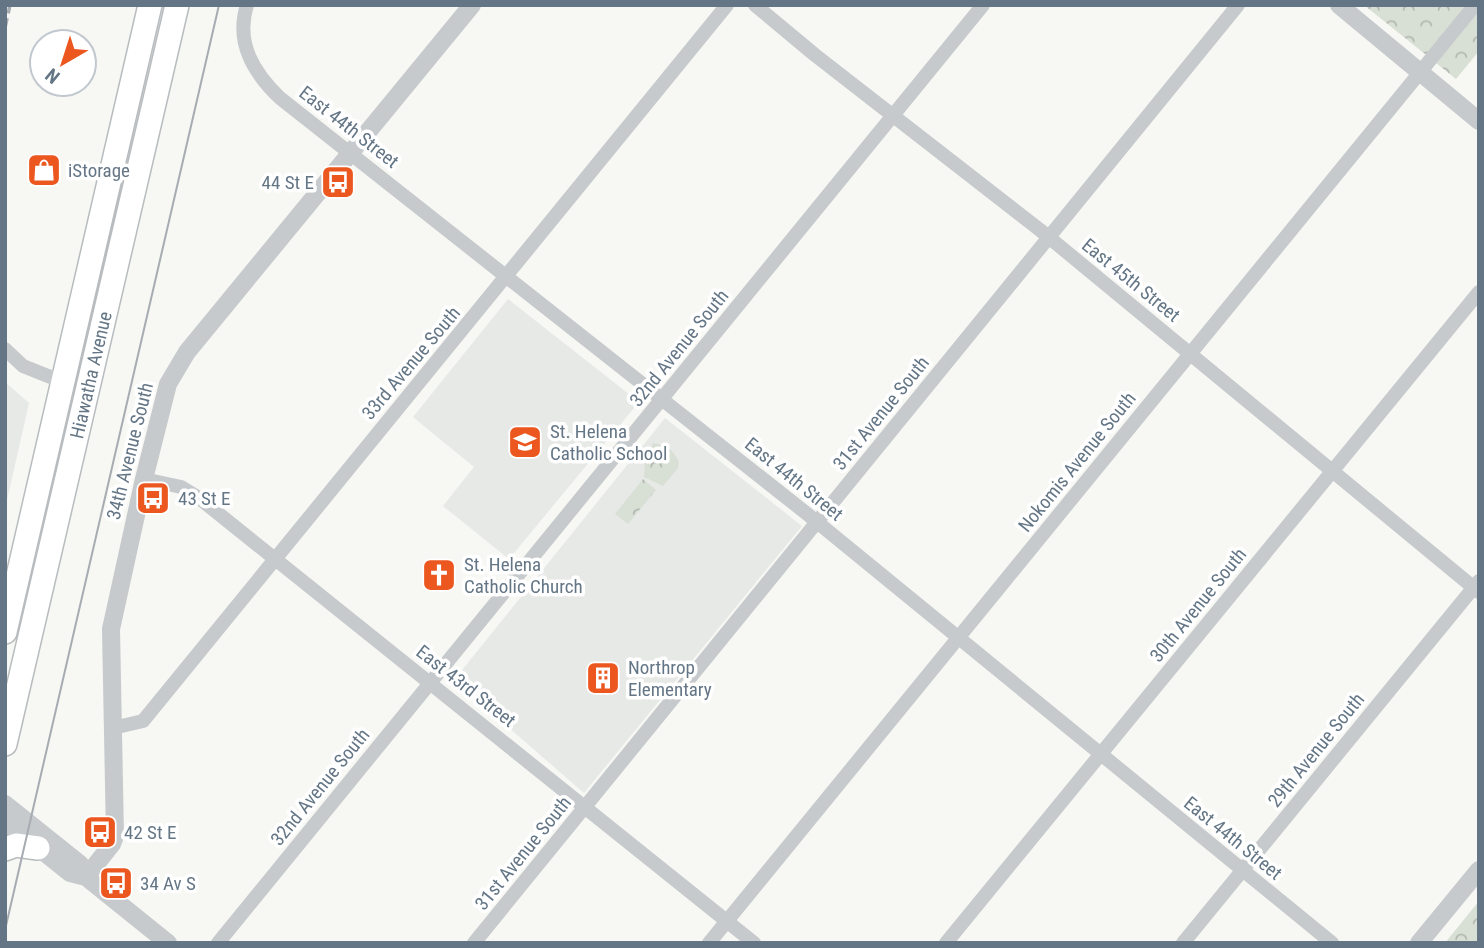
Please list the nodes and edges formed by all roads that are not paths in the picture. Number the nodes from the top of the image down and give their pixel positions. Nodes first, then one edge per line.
1 (150, 5) edge
2 (177, 5) edge
3 (247, 5) edge
4 (472, 5) edge
5 (727, 5) edge
6 (755, 5) edge
7 (983, 5) edge
8 (1238, 5) edge
9 (1339, 5) edge
10 (1475, 5) edge
11 (1420, 72) junction
12 (894, 115) junction
13 (1479, 121) edge
14 (351, 153) junction
15 (1048, 237) junction
16 (507, 277) junction
17 (1479, 292) edge
18 (5, 349) edge
19 (1191, 354) junction
20 (63, 382) junction
21 (663, 398) junction
22 (1332, 471) junction
23 (144, 479) junction
24 (818, 523) junction
25 (276, 559) junction
26 (1477, 587) edge
27 (5, 632) edge
28 (959, 638) junction
29 (430, 683) junction
30 (113, 728) junction
31 (5, 744) edge
32 (1100, 754) junction
33 (5, 804) edge
34 (586, 806) junction
35 (5, 821) edge
36 (38, 848) junction
37 (5, 849) edge
38 (1479, 870) edge
39 (1242, 871) junction
40 (86, 877) junction
41 (727, 920) junction
42 (168, 943) edge
43 (218, 943) edge
44 (474, 943) edge
45 (709, 943) edge
46 (754, 943) edge
47 (946, 943) edge
48 (1183, 943) edge
49 (1332, 943) edge
50 (1419, 943) edge

1 - 20 highway, Hiawatha Avenue
2 - 31 highway, Hiawatha Avenue
3 - 14 street, East 44th Street
4 - 14 street, 34th Avenue South
5 - 16 street, 33rd Avenue South
6 - 12 street, East 45th Street
7 - 12 street, 32nd Avenue South
8 - 15 street, 31st Avenue South
9 - 11 street
10 - 11 street, Nokomis Avenue South
11 - 13 street
11 - 19 street, Nokomis Avenue South
12 - 15 street, East 45th Street
12 - 21 street, 32nd Avenue South
14 - 16 street, East 44th Street
14 - 23 street, 34th Avenue South
15 - 19 street, East 45th Street
15 - 24 street, 31st Avenue South
16 - 21 street, East 44th Street
16 - 25 street, 33rd Avenue South
17 - 22 street, 30th Avenue South
18 - 20 street
19 - 22 street, East 45th Street
19 - 28 street, Nokomis Avenue South
20 - 27 highway, Hiawatha Avenue
21 - 24 street, East 44th Street
21 - 29 street, 32nd Avenue South
22 - 26 street, East 45th Street
22 - 32 street, 30th Avenue South
23 - 25 street, East 43rd Street
23 - 30 street, 34th Avenue South
24 - 28 street, East 44th Street
24 - 34 street, 31st Avenue South
25 - 29 street, East 43rd Street
25 - 30 street, 33rd Avenue South
26 - 39 street, 29th Avenue South
28 - 32 street, East 44th Street
28 - 41 street, Nokomis Avenue South
29 - 34 street, East 43rd Street
29 - 43 street, 32nd Avenue South
30 - 40 street, 34th Avenue South
32 - 39 street, East 44th Street
32 - 47 street, 30th Avenue South
33 - 40 street
34 - 41 street, East 43rd Street
34 - 44 street, 31st Avenue South
35 - 36 street
36 - 37 highway
36 - 40 street
38 - 50 street
39 - 48 street, 29th Avenue South
39 - 49 street, East 44th Street
40 - 42 street
41 - 45 street, Nokomis Avenue South
41 - 46 street, East 43rd Street

